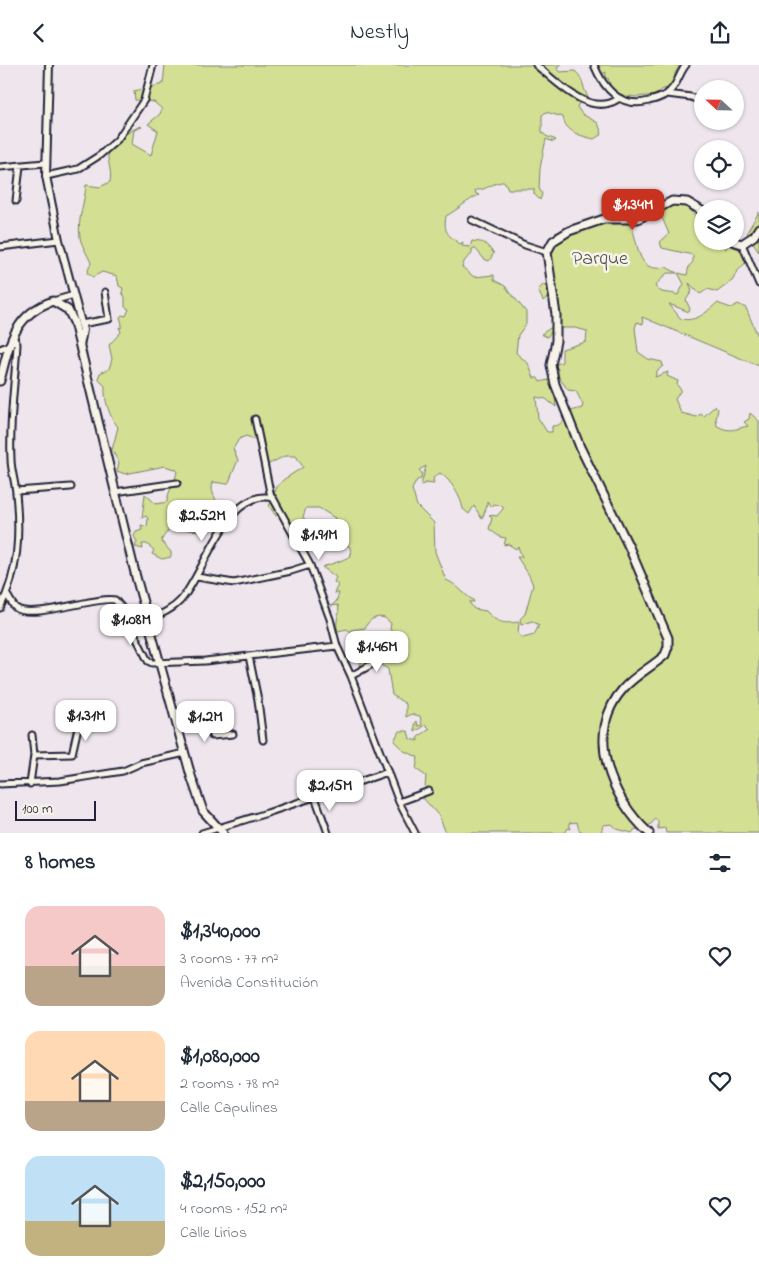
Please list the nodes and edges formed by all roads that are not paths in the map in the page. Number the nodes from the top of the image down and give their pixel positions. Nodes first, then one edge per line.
1 (49, 65) edge
2 (153, 65) edge
3 (536, 65) edge
4 (594, 65) edge
5 (686, 65) edge
6 (667, 94) junction
7 (694, 98) edge
8 (618, 99) junction
9 (45, 163) junction
10 (20, 166) junction
11 (0, 167) edge
12 (46, 176) junction
13 (16, 201) dead end
14 (694, 206) edge
15 (472, 220) dead end
16 (759, 228) edge
17 (59, 240) junction
18 (744, 243) edge
19 (0, 247) edge
20 (744, 249) edge
21 (547, 252) junction
22 (759, 284) edge
23 (104, 292) dead end
24 (74, 295) junction
25 (53, 301) junction
26 (81, 324) junction
27 (13, 337) junction
28 (10, 345) junction
29 (80, 346) junction
30 (0, 349) edge
31 (0, 381) edge
32 (255, 419) dead end
33 (177, 483) dead end
34 (71, 487) dead end
35 (16, 491) junction
36 (115, 493) junction
37 (271, 497) junction
38 (310, 565) junction
39 (197, 577) junction
40 (7, 595) junction
41 (0, 608) edge
42 (148, 618) junction
43 (134, 627) junction
44 (337, 646) junction
45 (394, 652) dead end
46 (249, 657) junction
47 (161, 664) junction
48 (351, 675) junction
49 (174, 712) junction
50 (79, 723) dead end
51 (233, 734) dead end
52 (32, 735) dead end
53 (263, 740) dead end
54 (185, 753) junction
55 (34, 755) junction
56 (388, 772) junction
57 (0, 784) edge
58 (30, 784) junction
59 (429, 791) dead end
60 (315, 797) junction
61 (399, 802) junction
62 (220, 831) edge
63 (202, 833) edge
64 (328, 833) edge
65 (415, 833) edge
66 (649, 833) edge

1 - 9 street
2 - 12 street
3 - 8 street
4 - 8 street
5 - 6 street
6 - 7 street
6 - 8 street
9 - 10 street
9 - 12 street
10 - 11 street
10 - 13 street
12 - 17 street
14 - 21 main road
15 - 21 street
16 - 18 main road
17 - 19 street
17 - 24 street
20 - 22 street
21 - 66 main road
23 - 26 street
24 - 25 street
24 - 26 street
25 - 27 main road
25 - 29 main road
26 - 29 street
27 - 28 main road
27 - 35 street
28 - 30 street
28 - 31 main road
29 - 36 main road
32 - 37 street
33 - 36 street
34 - 35 street
35 - 40 street
36 - 42 main road
37 - 38 street
37 - 39 street
38 - 39 street
38 - 44 street
39 - 42 street
40 - 41 street
40 - 43 street
42 - 43 street
42 - 47 main road
43 - 47 street
44 - 46 street
44 - 48 street
45 - 48 street
46 - 47 street
46 - 53 street
47 - 49 main road
48 - 56 street
49 - 51 street
49 - 54 main road
50 - 55 street
52 - 55 street
54 - 58 street
54 - 62 main road
55 - 58 street
56 - 60 street
56 - 61 street
57 - 58 street
59 - 61 street
60 - 62 street
60 - 64 street
61 - 65 street
62 - 63 street

